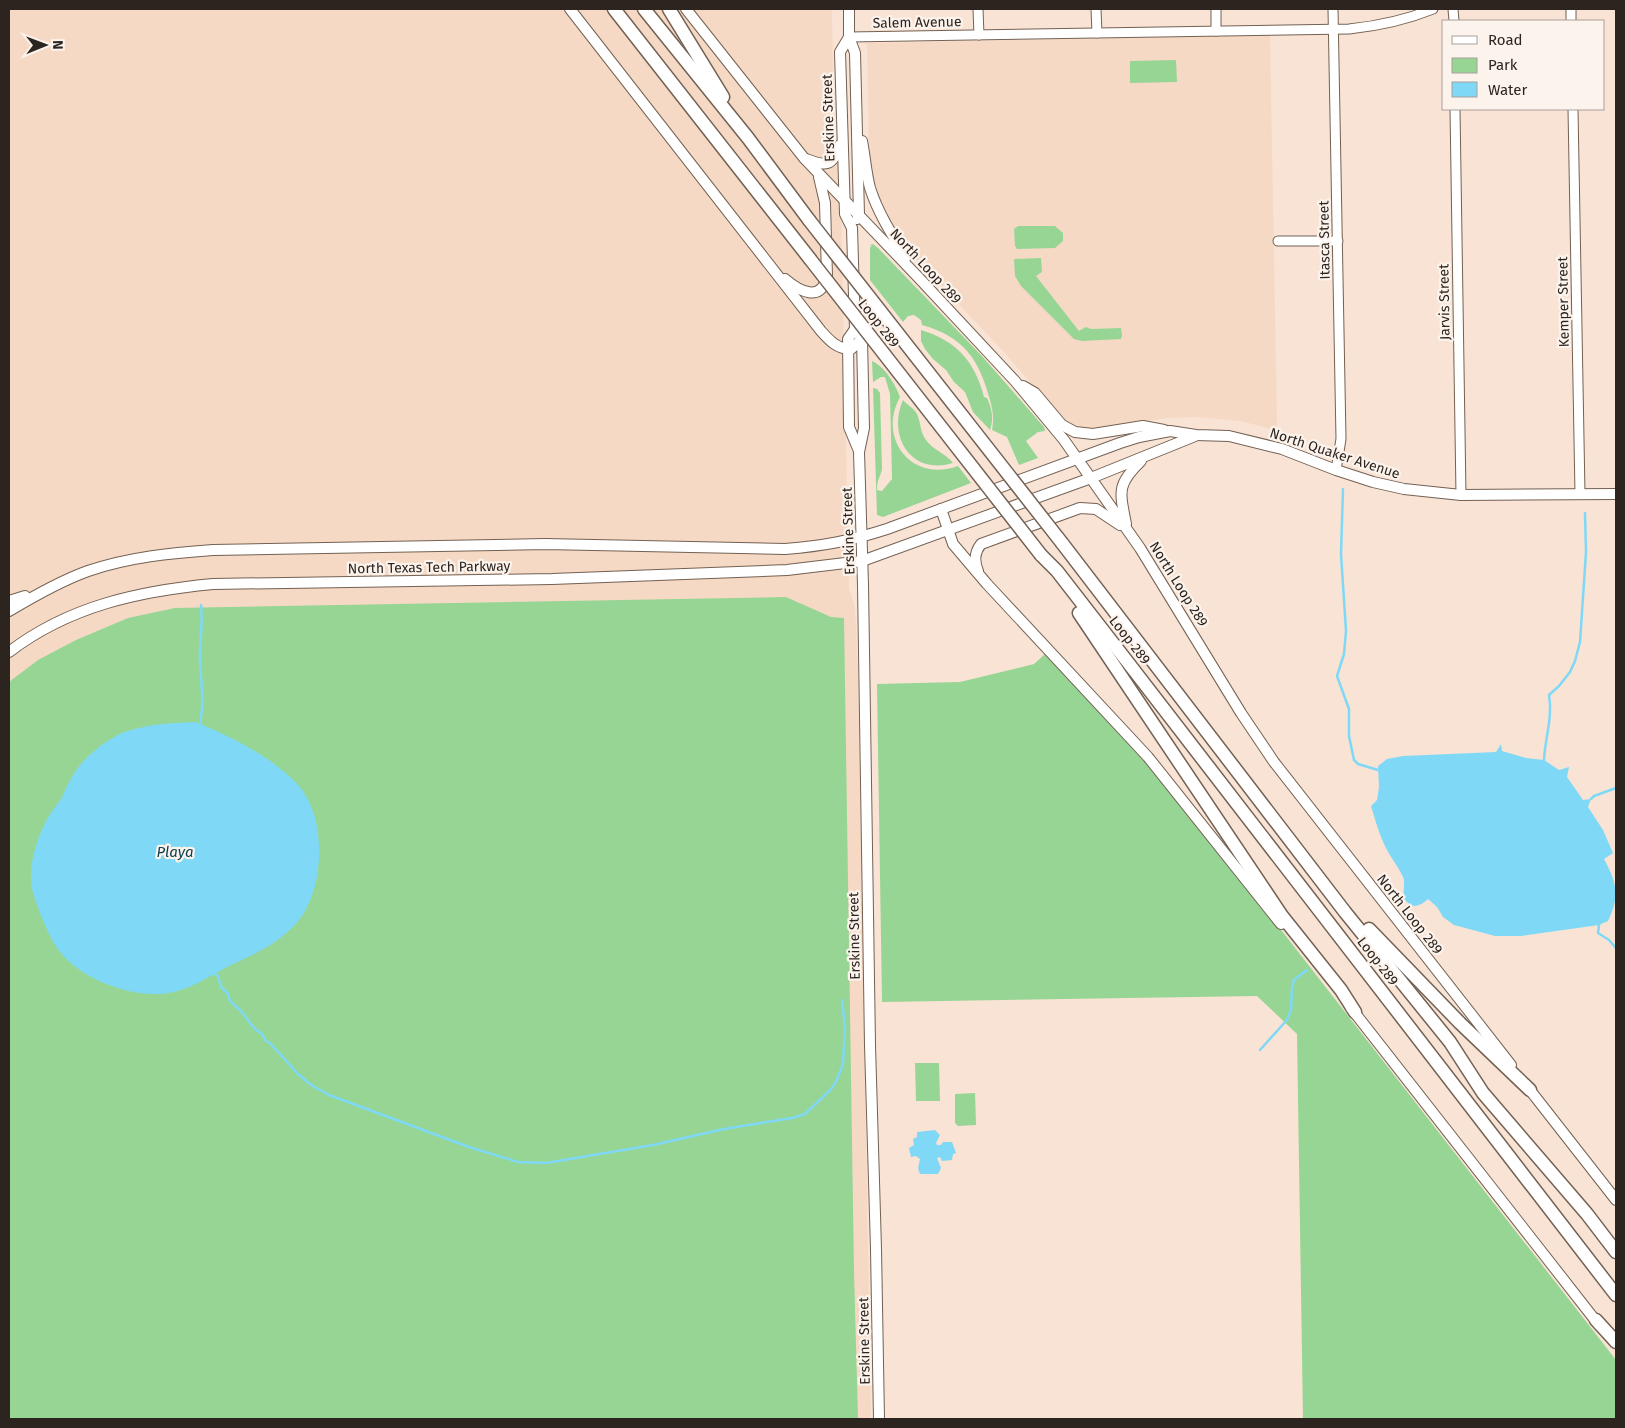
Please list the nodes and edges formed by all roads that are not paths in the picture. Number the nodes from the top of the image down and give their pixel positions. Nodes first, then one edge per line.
1 (570, 9) edge
2 (614, 9) edge
3 (644, 9) edge
4 (669, 9) edge
5 (686, 9) edge
6 (849, 9) edge
7 (978, 9) edge
8 (1096, 9) edge
9 (1216, 9) edge
10 (1333, 9) edge
11 (1433, 9) edge
12 (1333, 29) junction
13 (1216, 31) junction
14 (1097, 33) junction
15 (979, 35) junction
16 (849, 37) junction
17 (856, 100) junction
18 (1455, 110) edge
19 (1573, 110) edge
20 (748, 138) junction
21 (842, 139) junction
22 (804, 158) junction
23 (817, 173) junction
24 (845, 201) junction
25 (859, 215) junction
26 (852, 228) junction
27 (1278, 241) dead end
28 (1338, 241) junction
29 (773, 269) junction
30 (918, 277) junction
31 (855, 329) junction
32 (862, 339) junction
33 (848, 349) junction
34 (1015, 381) junction
35 (1170, 431) junction
36 (1196, 435) junction
37 (859, 452) junction
38 (1146, 457) junction
39 (1078, 459) junction
40 (1336, 470) junction
41 (1091, 478) junction
42 (1580, 494) junction
43 (1616, 494) edge
44 (1461, 495) junction
45 (941, 509) junction
46 (947, 530) junction
47 (1127, 530) junction
48 (862, 537) junction
49 (1041, 555) junction
50 (862, 561) junction
51 (979, 573) junction
52 (45, 589) junction
53 (9, 602) edge
54 (9, 611) edge
55 (9, 652) edge
56 (1249, 785) junction
57 (1355, 1012) junction
58 (1530, 1090) junction
59 (1616, 1200) edge
60 (1616, 1252) edge
61 (1616, 1295) edge
62 (1596, 1320) junction
63 (1616, 1342) edge
64 (1616, 1346) edge
65 (879, 1419) edge

1 - 29 main road
2 - 49 highway, Loop 289, bridge
3 - 20 highway, Loop 289
4 - 20 highway
5 - 22 main road, North Loop 289
6 - 16 main road, Erskine Street
7 - 15 street
8 - 14 street
9 - 13 street
10 - 12 street, Itasca Street
11 - 12 street, Salem Avenue
12 - 13 street, Salem Avenue
12 - 28 street, Itasca Street
13 - 14 street, Salem Avenue
14 - 15 street, Salem Avenue
15 - 16 street, Salem Avenue
16 - 17 main road, Erskine Street
16 - 21 main road, Erskine Street
17 - 25 main road, Erskine Street
17 - 30 main road
18 - 44 street, Jarvis Street
19 - 42 street, Kemper Street
20 - 56 highway, Loop 289, bridge
21 - 22 main road
21 - 24 main road, Erskine Street
22 - 23 main road, North Loop 289
23 - 24 main road, North Loop 289
23 - 29 main road
24 - 25 main road, North Loop 289
24 - 26 main road, Erskine Street
25 - 26 main road, Erskine Street
25 - 30 main road, North Loop 289
26 - 31 main road, Erskine Street
27 - 28 street
28 - 40 street, Itasca Street
29 - 33 main road
30 - 34 main road, North Loop 289
31 - 32 main road
31 - 33 main road, Erskine Street
32 - 33 main road
32 - 37 main road, Erskine Street
33 - 37 main road, Erskine Street
34 - 35 main road
34 - 39 main road, North Loop 289
35 - 36 main road, North Quaker Avenue
35 - 39 main road, North Quaker Avenue
36 - 38 main road, North Quaker Avenue
36 - 40 main road, North Quaker Avenue
37 - 48 main road, Erskine Street
38 - 41 main road, North Quaker Avenue
38 - 47 main road
39 - 41 main road, North Loop 289
39 - 45 main road, North Quaker Avenue
40 - 44 main road, North Quaker Avenue
41 - 46 main road, North Quaker Avenue
41 - 47 main road, North Loop 289
42 - 43 main road, North Quaker Avenue
42 - 44 main road, North Quaker Avenue
45 - 46 main road
45 - 48 main road, North Quaker Avenue
46 - 50 main road, North Quaker Avenue
46 - 51 main road
47 - 51 main road
47 - 58 main road, North Loop 289
48 - 50 main road, Erskine Street
48 - 52 main road, North Texas Tech Parkway
49 - 57 highway
49 - 61 highway, Loop 289
50 - 55 main road, North Texas Tech Parkway
50 - 65 main road, Erskine Street
51 - 57 main road
52 - 53 main road
52 - 54 main road, North Texas Tech Parkway
56 - 58 highway
56 - 60 highway, Loop 289
57 - 62 main road
58 - 59 main road, North Loop 289
62 - 63 highway
62 - 64 main road

